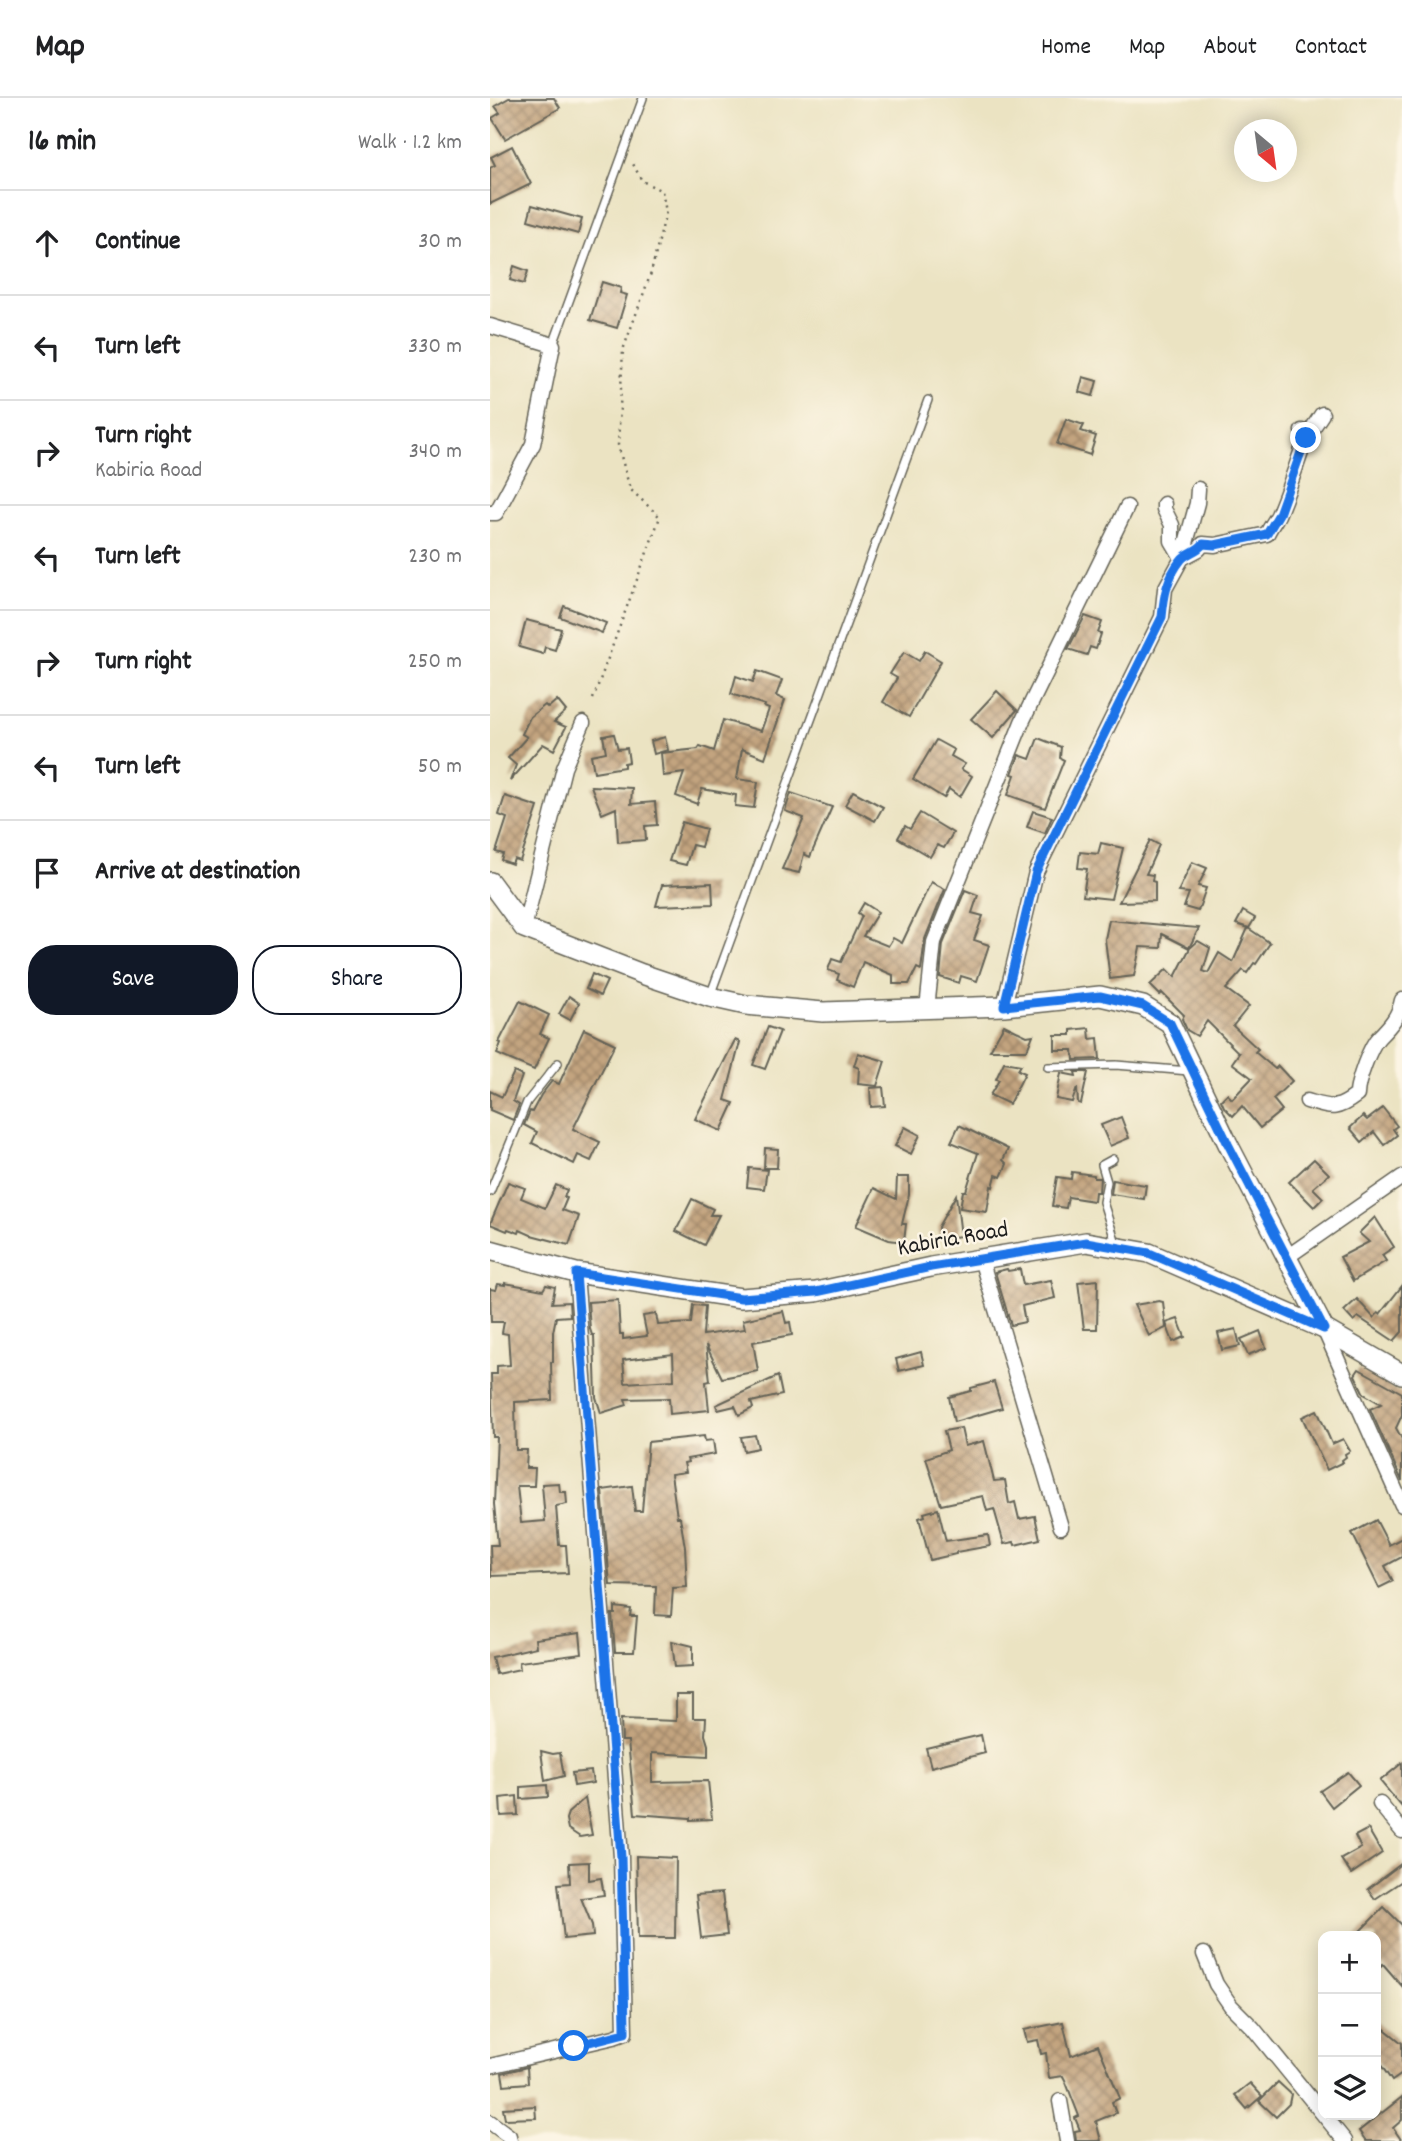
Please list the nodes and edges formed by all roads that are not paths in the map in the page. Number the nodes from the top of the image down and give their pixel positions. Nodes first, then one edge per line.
1 (643, 98) edge
2 (490, 326) edge
3 (553, 345) junction
4 (928, 400) dead end
5 (1322, 414) dead end
6 (1198, 489) dead end
7 (1164, 504) dead end
8 (1127, 507) dead end
9 (490, 513) edge
10 (1182, 558) junction
11 (583, 723) dead end
12 (490, 882) edge
13 (524, 928) junction
14 (710, 997) junction
15 (1402, 1000) edge
16 (1004, 1006) junction
17 (926, 1009) junction
18 (558, 1063) dead end
19 (1048, 1068) dead end
20 (1194, 1071) junction
21 (1307, 1101) dead end
22 (1113, 1159) dead end
23 (1402, 1177) edge
24 (490, 1192) edge
25 (1117, 1247) junction
26 (490, 1250) edge
27 (1287, 1257) junction
28 (981, 1259) junction
29 (576, 1273) junction
30 (1324, 1329) junction
31 (1398, 1367) edge
32 (1402, 1505) edge
33 (1060, 1527) dead end
34 (1380, 1804) dead end
35 (1402, 1831) edge
36 (1204, 1954) dead end
37 (490, 2066) edge
38 (1060, 2101) dead end
39 (490, 2122) edge
40 (510, 2141) edge
41 (1067, 2141) edge
42 (1345, 2141) edge

1 - 3 lane
2 - 3 street
3 - 9 street
4 - 14 lane
5 - 10 street
6 - 10 street
7 - 10 street
8 - 17 street
10 - 16 street
11 - 13 street
12 - 13 main road
13 - 14 main road
14 - 17 main road
15 - 21 street
16 - 17 main road
16 - 20 main road
18 - 24 lane
19 - 20 lane
20 - 27 main road
22 - 25 lane
23 - 27 street
25 - 28 main road, Kabiria Road
25 - 30 main road, Kabiria Road
26 - 29 main road, Kabiria Road
27 - 30 main road
28 - 29 main road, Kabiria Road
28 - 33 street
29 - 37 street
30 - 31 main road, Kabiria Road
30 - 32 street
34 - 35 street
36 - 42 street
38 - 41 street
39 - 40 street

